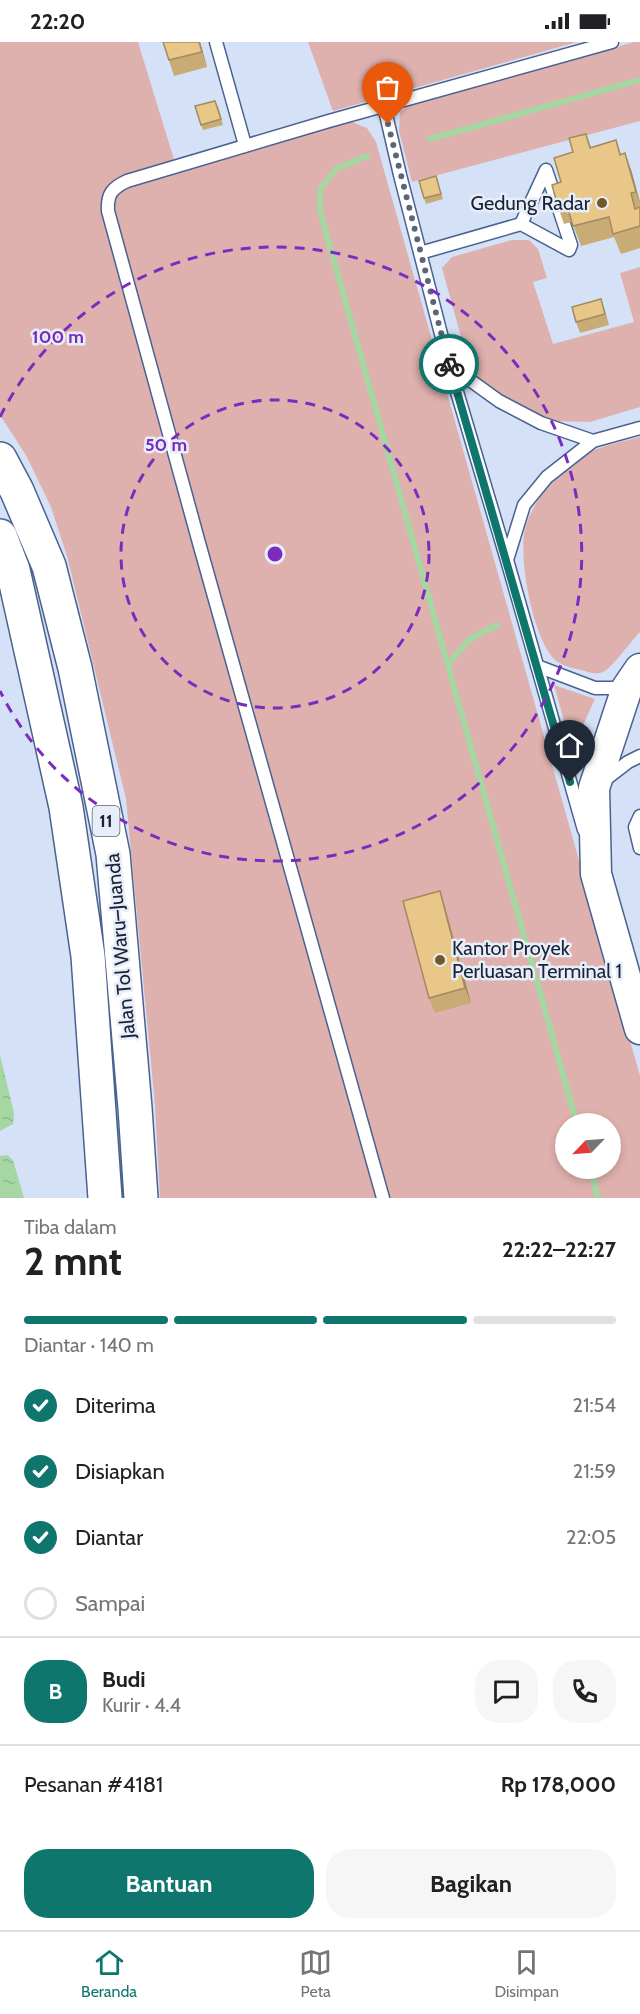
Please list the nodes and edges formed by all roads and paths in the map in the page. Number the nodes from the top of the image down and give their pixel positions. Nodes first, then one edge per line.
1 (216, 42) edge
2 (612, 42) edge
3 (384, 106) junction
4 (245, 145) junction
5 (521, 224) junction
6 (420, 253) junction
7 (449, 365) junction
8 (640, 428) edge
9 (593, 441) junction
10 (0, 459) edge
11 (0, 536) edge
12 (507, 560) junction
13 (537, 666) junction
14 (634, 679) edge
15 (640, 756) edge
16 (594, 788) junction
17 (640, 816) edge
18 (640, 848) edge
19 (596, 874) junction
20 (640, 1029) edge
21 (105, 1198) edge
22 (141, 1198) edge
23 (383, 1198) edge

1 - 4 lane
2 - 3 lane
3 - 4 lane
3 - 6 lane
4 - 23 lane
5 - 5 lane
5 - 6 lane
6 - 7 lane
7 - 9 lane
7 - 12 lane
8 - 9 lane
9 - 12 lane
10 - 22 highway, Jalan Tol Waru–Juanda / 11
11 - 21 highway, Jalan Tol Waru–Juanda / 11
12 - 13 lane
13 - 14 lane
13 - 19 lane
14 - 16 street
15 - 16 lane
16 - 19 street
17 - 18 lane
19 - 20 street

